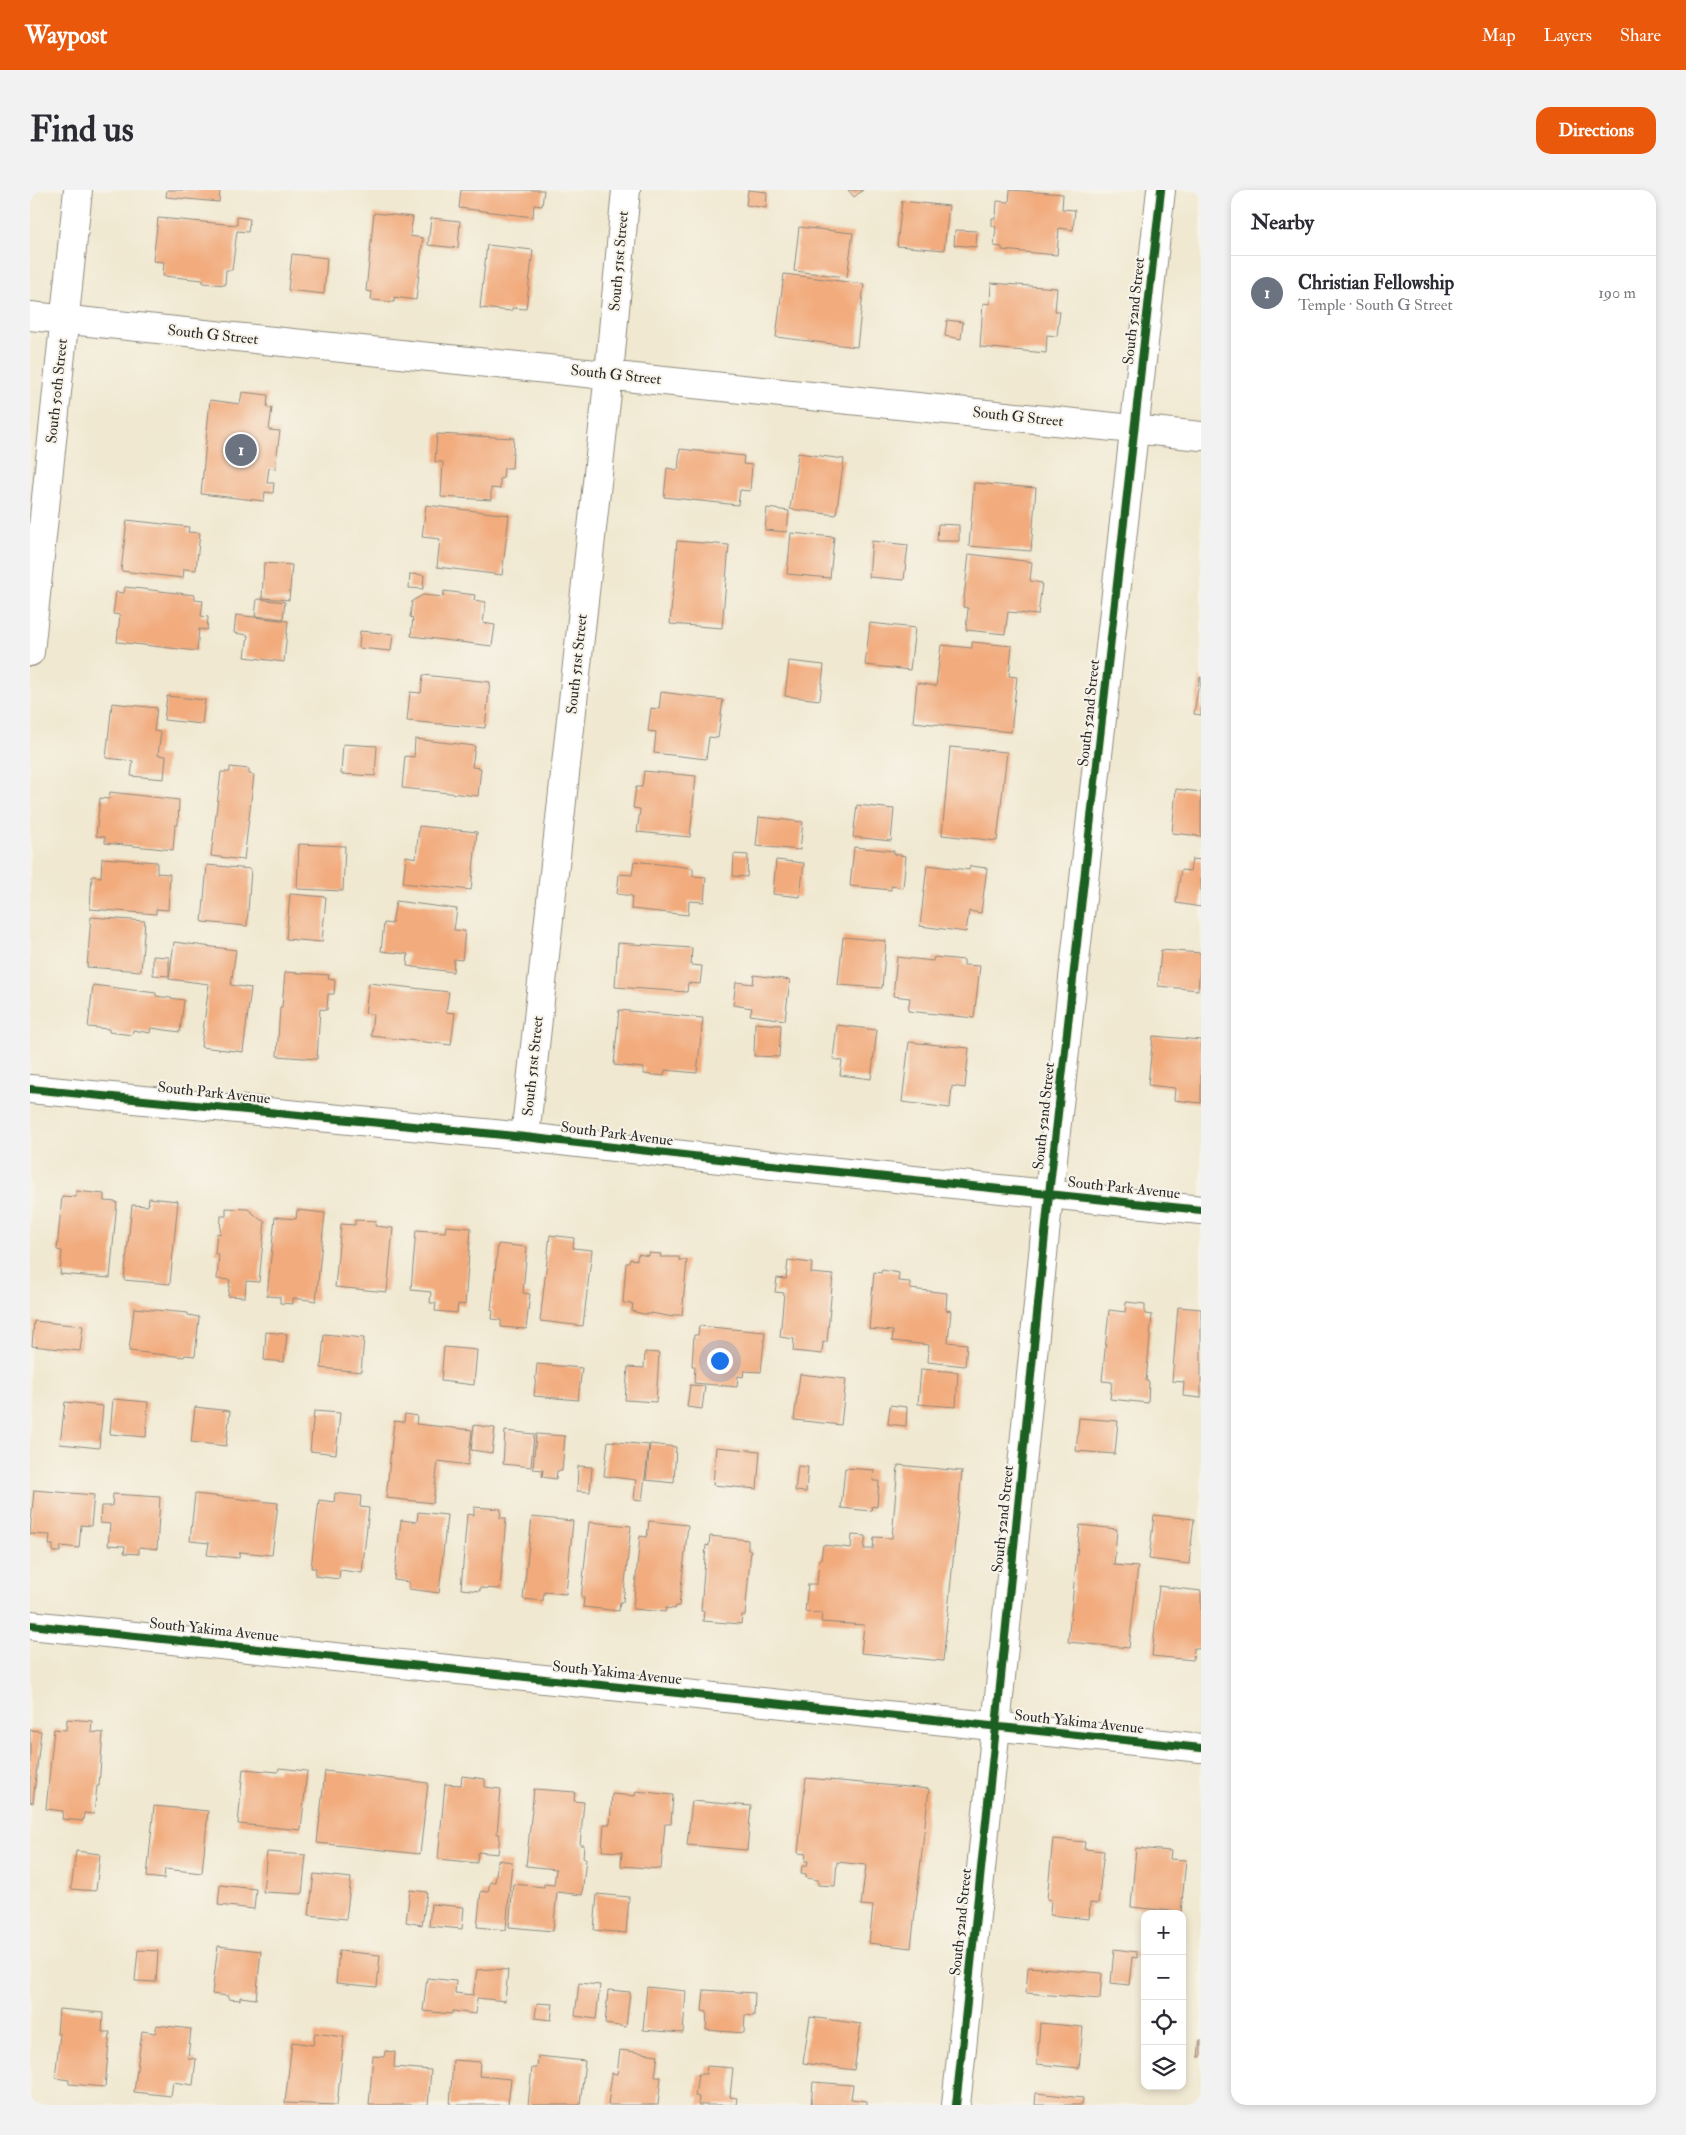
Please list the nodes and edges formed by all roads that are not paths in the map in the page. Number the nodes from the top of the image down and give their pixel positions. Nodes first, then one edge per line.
1 (78, 190) edge
2 (626, 190) edge
3 (1161, 190) edge
4 (30, 316) edge
5 (64, 320) junction
6 (608, 374) junction
7 (1134, 430) junction
8 (1201, 436) edge
9 (30, 652) edge
10 (30, 1088) edge
11 (525, 1137) junction
12 (1049, 1194) junction
13 (1201, 1210) edge
14 (30, 1625) edge
15 (996, 1727) junction
16 (1201, 1748) edge
17 (956, 2105) edge

1 - 5 street, South 50th Street
2 - 6 street, South 51st Street
3 - 7 street, South 52nd Street
4 - 5 street, South G Street
5 - 6 street, South G Street
5 - 9 street, South 50th Street
6 - 7 street, South G Street
6 - 11 street, South 51st Street
7 - 8 street, South G Street
7 - 12 street, South 52nd Street
10 - 11 street, South Park Avenue
11 - 12 street, South Park Avenue
12 - 13 street, South Park Avenue
12 - 15 street, South 52nd Street
14 - 15 street, South Yakima Avenue
15 - 16 street, South Yakima Avenue
15 - 17 street, South 52nd Street

